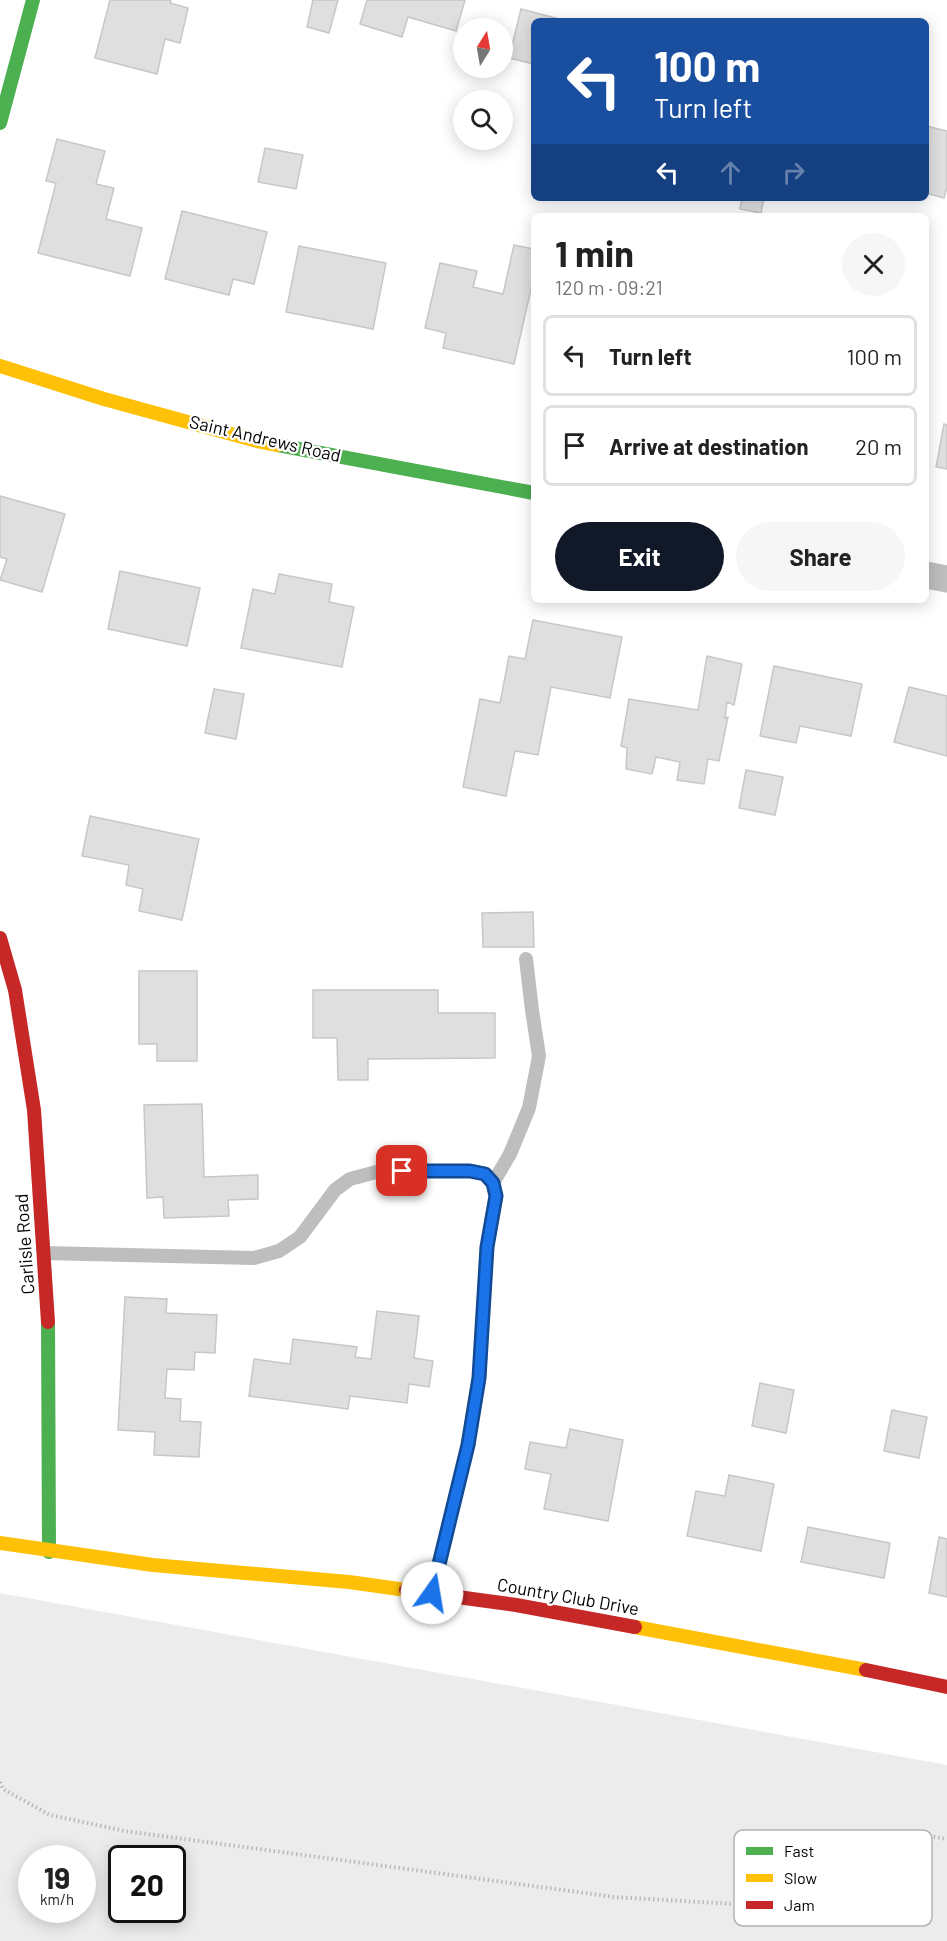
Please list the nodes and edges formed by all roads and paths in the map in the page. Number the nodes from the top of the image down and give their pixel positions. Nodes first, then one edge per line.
1 (33, 0) edge
2 (0, 123) edge
3 (0, 366) edge
4 (531, 492) edge
5 (929, 576) edge
6 (947, 579) edge
7 (0, 938) edge
8 (526, 959) dead end
9 (493, 1183) junction
10 (44, 1253) junction
11 (0, 1543) edge
12 (49, 1552) junction
13 (432, 1593) junction
14 (947, 1687) edge
15 (0, 1782) edge
16 (932, 1836) edge
17 (947, 1839) edge
18 (734, 1904) edge

1 - 2 street
3 - 4 street, Saint Andrews Road
5 - 6 street
7 - 10 street, Carlisle Road
8 - 9 lane
9 - 10 lane
9 - 13 lane
10 - 12 street, Carlisle Road
11 - 12 street, Country Club Drive
12 - 13 street, Country Club Drive
13 - 14 street, Country Club Drive
15 - 18 path
16 - 17 path

